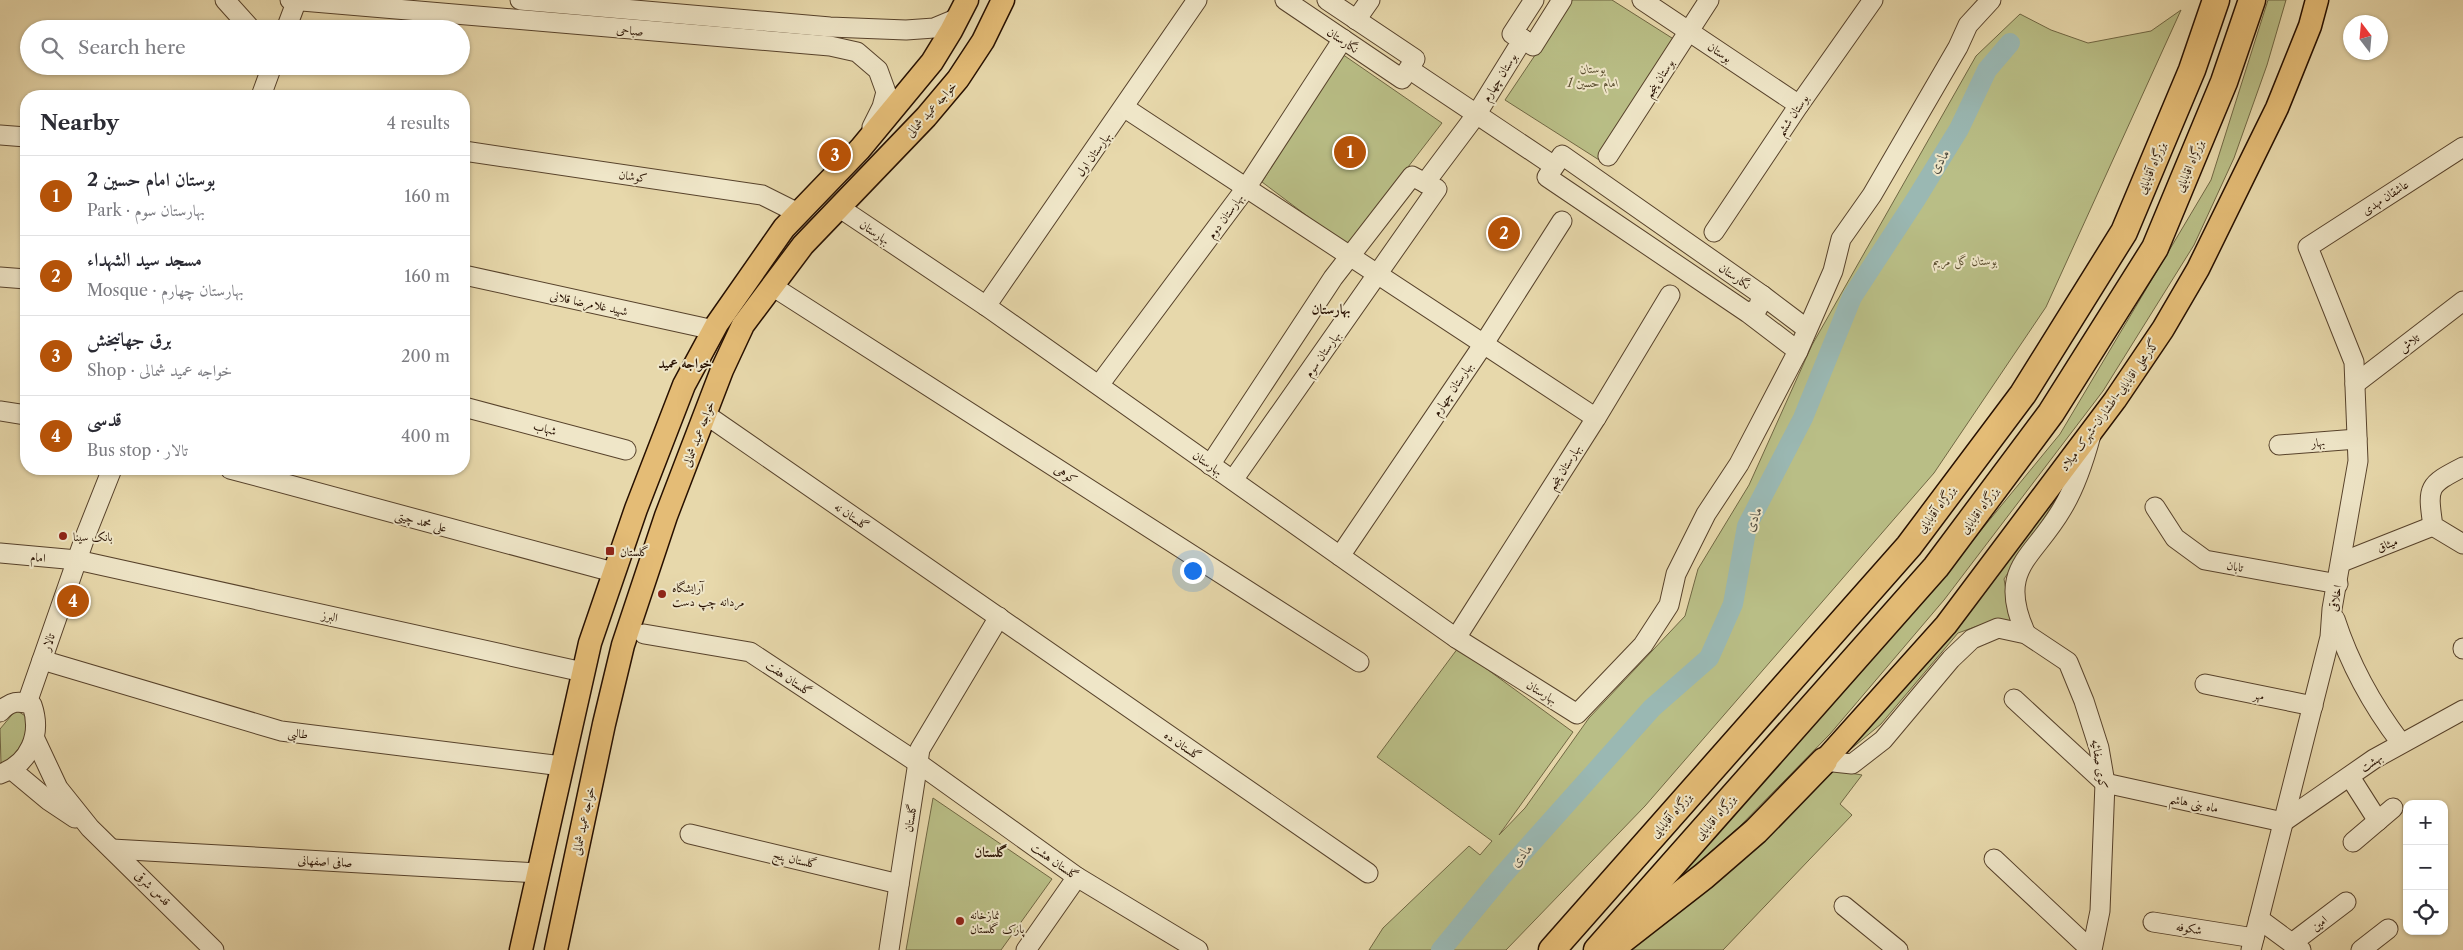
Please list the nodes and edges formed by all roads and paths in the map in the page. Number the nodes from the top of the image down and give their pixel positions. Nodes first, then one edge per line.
1 (225, 0) edge
2 (290, 0) edge
3 (296, 0) edge
4 (520, 0) edge
5 (1003, 0) edge
6 (1197, 0) edge
7 (1285, 0) edge
8 (1327, 0) edge
9 (1370, 0) edge
10 (1534, 0) edge
11 (1562, 0) edge
12 (1642, 0) edge
13 (1709, 0) edge
14 (1873, 0) edge
15 (1991, 0) edge
16 (2216, 0) edge
17 (2252, 0) edge
18 (2317, 0) edge
19 (962, 9) edge
20 (242, 20) edge
21 (289, 20) edge
22 (1356, 20) junction
23 (766, 22) junction
24 (1689, 31) junction
25 (1343, 39) junction
26 (1523, 39) junction
27 (765, 41) junction
28 (1405, 74) junction
29 (268, 75) edge
30 (263, 90) edge
31 (1799, 105) junction
32 (1125, 108) junction
33 (1476, 115) junction
34 (0, 135) edge
35 (20, 137) edge
36 (2463, 147) edge
37 (860, 148) junction
38 (470, 153) edge
39 (1608, 156) dead end
40 (1554, 166) junction
41 (1425, 183) junction
42 (1246, 188) junction
43 (840, 208) junction
44 (798, 213) junction
45 (1562, 221) dead end
46 (1714, 232) dead end
47 (2308, 247) joint
48 (1349, 256) junction
49 (1378, 275) junction
50 (470, 276) edge
51 (0, 277) edge
52 (20, 279) edge
53 (772, 286) junction
54 (1670, 295) dead end
55 (1762, 295) junction
56 (2463, 301) edge
57 (986, 306) junction
58 (1748, 313) junction
59 (1807, 329) junction
60 (714, 330) junction
61 (1483, 345) junction
62 (1798, 350) junction
63 (2355, 384) junction
64 (684, 385) junction
65 (1099, 386) junction
66 (708, 407) junction
67 (470, 409) edge
68 (0, 411) edge
69 (20, 414) edge
70 (1596, 418) junction
71 (2093, 430) junction
72 (2357, 439) junction
73 (2279, 445) dead end
74 (626, 450) dead end
75 (1210, 464) junction
76 (2463, 466) edge
77 (110, 475) edge
78 (252, 475) edge
79 (1233, 480) junction
80 (2155, 507) dead end
81 (2433, 526) junction
82 (2463, 544) edge
83 (0, 553) edge
84 (1340, 556) junction
85 (77, 560) junction
86 (2342, 562) junction
87 (613, 572) junction
88 (2338, 584) junction
89 (2332, 609) junction
90 (999, 617) junction
91 (644, 634) dead end
92 (2026, 634) junction
93 (1456, 638) junction
94 (42, 660) junction
95 (1359, 662) dead end
96 (583, 672) junction
97 (2205, 684) dead end
98 (2014, 699) dead end
99 (27, 703) junction
100 (2, 706) edge
101 (2313, 706) junction
102 (2463, 710) edge
103 (35, 739) junction
104 (2401, 743) junction
105 (1824, 761) junction
106 (918, 763) junction
107 (562, 766) junction
108 (4, 774) edge
109 (2350, 777) junction
110 (2105, 783) junction
111 (2393, 808) dead end
112 (2378, 821) junction
113 (2283, 822) junction
114 (90, 828) junction
115 (690, 834) dead end
116 (2353, 842) dead end
117 (112, 849) junction
118 (1994, 859) dead end
119 (538, 873) junction
120 (1368, 873) dead end
121 (1077, 877) junction
122 (900, 884) junction
123 (2346, 902) dead end
124 (1844, 906) dead end
125 (2259, 919) junction
126 (2153, 922) dead end
127 (2388, 929) dead end
128 (2253, 944) edge
129 (2297, 947) edge
130 (214, 950) edge
131 (521, 950) edge
132 (556, 950) edge
133 (889, 950) edge
134 (1026, 950) edge
135 (1198, 950) edge
136 (1552, 950) edge
137 (1598, 950) edge
138 (1609, 950) edge
139 (1898, 950) edge
140 (2092, 950) edge
141 (2361, 950) edge

1 - 20 street
2 - 3 street, صباحی
3 - 21 street
3 - 27 street, صباحی
4 - 23 street, صباحی
5 - 43 main road, خواجه عمید شمالی
6 - 32 street, بهارستان اول
7 - 25 street, نگارستان
8 - 22 street
9 - 22 street
10 - 26 street, بوستان چهارم
11 - 26 street, بوستان چهارم
12 - 24 street, بوستان
13 - 24 street, بوستان پنجم
14 - 31 street, بوستان ششم
15 - 59 street
16 - 136 highway, بزرگراه آقابابایی
17 - 137 highway, بزرگراه اقابابایی
18 - 71 main road, گذرمحلی اقابابایی-اطشاران-شهرک میلاد
19 - 23 street, صباحی
19 - 37 main road
22 - 28 street
23 - 27 street
24 - 31 street, بوستان
24 - 39 street, بوستان پنجم
25 - 28 street, نگارستان
25 - 42 street, بهارستان دوم
26 - 33 street, بوستان چهارم
27 - 37 street, صباحی
28 - 33 street, نگارستان
29 - 30 street
31 - 46 street, بوستان ششم
32 - 42 street
32 - 57 street, بهارستان اول
33 - 40 street, نگارستان
33 - 41 street
34 - 35 street
36 - 47 street, عاشقان مهدی
37 - 44 main road
38 - 44 street, کوشان
40 - 55 street, نگارستان
40 - 58 street, نگارستان
41 - 48 street
41 - 49 street, بهارستان سوم
42 - 48 street
42 - 65 street, بهارستان دوم
43 - 53 main road, خواجه عمید شمالی
43 - 57 street, بهارستان
44 - 60 main road
45 - 61 street, بهارستان چهارم
47 - 63 street, اخلاقی
48 - 49 street
48 - 75 street
49 - 61 street
49 - 79 street, بهارستان سوم
50 - 60 street, شهید غلامرضا قلانی
51 - 52 street
53 - 66 main road, خواجه عمید شمالی
53 - 95 street, کوهی
54 - 70 street, بهارستان پنجم
55 - 58 street, نگارستان
55 - 59 street
56 - 63 street, تلاش
57 - 65 street, بهارستان
58 - 62 street
59 - 62 street
60 - 64 main road
61 - 70 street
61 - 84 street, بهارستان چهارم
62 - 93 street, بهارستان
63 - 72 street, اخلاقی
64 - 66 main road
64 - 87 main road
65 - 75 street, بهارستان
66 - 90 street, گلستان نه
66 - 132 main road, خواجه عمید شمالی
67 - 74 street, شهاب
68 - 69 street
70 - 93 street, بهارستان پنجم
71 - 92 street
71 - 105 main road, گذرمحلی اقابابایی-اطشاران-شهرک میلاد
72 - 73 street, بهار
72 - 86 street, اخلاقی
75 - 79 street, بهارستان
76 - 81 street
77 - 85 street, تالار
78 - 87 street, علی محمد چیتی
79 - 84 street, بهارستان
80 - 88 street, تابان
81 - 82 street
81 - 86 street, میثاق
83 - 85 street, امام
84 - 93 street, بهارستان
85 - 94 street, تالار
85 - 96 street, البرز
86 - 88 street, اخلاقی
87 - 96 main road
88 - 89 street, اخلاقی
89 - 101 street, اخلاقی
89 - 104 street
90 - 106 street, گلستان
90 - 120 street, گلستان ده
91 - 106 street, گلستان هفت
92 - 105 street
92 - 110 street, کوی صفائیه
94 - 99 street, تالار
94 - 107 street, طالبی
96 - 107 main road
97 - 101 street, مهر
98 - 110 street
99 - 100 street
99 - 103 street
101 - 113 street, اخلاقی
102 - 104 street, بهشت
103 - 108 street
103 - 114 street, قدس شرقی
104 - 109 street, بهشت
105 - 138 highway
106 - 121 street, گلستان هشت
106 - 122 street, گلستان
107 - 119 main road
108 - 114 street, قدس شرقی
109 - 112 street
109 - 113 street, بهشت
110 - 113 street, ماه بنی هاشم
110 - 140 street, کوی صفائیه
111 - 112 street
112 - 116 street
113 - 125 street, اخلاقی
114 - 117 street, قدس شرقی
115 - 122 street, گلستان پنج
117 - 119 street, صافی اصفهانی
117 - 130 street, قدس شرقی
118 - 140 street
119 - 131 main road
121 - 134 street
121 - 135 street, گلستان هشت
122 - 133 street, گلستان
123 - 129 street, امین
124 - 139 street
125 - 128 street, اخلاقی
125 - 129 street
126 - 128 street, شکوفه
127 - 141 street

